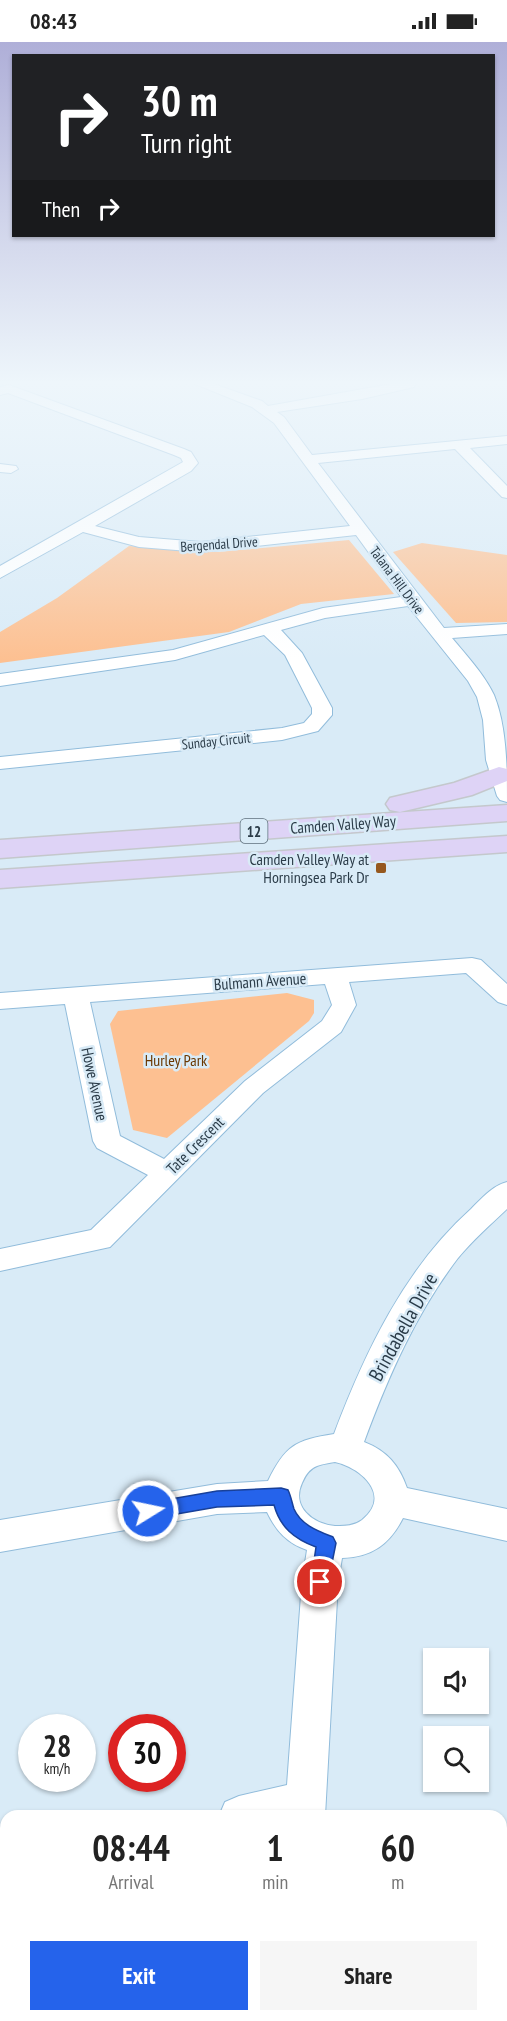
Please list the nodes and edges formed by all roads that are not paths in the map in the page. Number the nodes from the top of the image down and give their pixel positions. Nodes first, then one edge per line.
1 (171, 476) edge
2 (322, 476) edge
3 (490, 476) edge
4 (507, 494) edge
5 (81, 527) junction
6 (359, 530) junction
7 (0, 573) edge
8 (412, 600) junction
9 (267, 629) junction
10 (507, 629) edge
11 (439, 634) junction
12 (0, 680) edge
13 (0, 763) edge
14 (503, 785) edge
15 (507, 813) edge
16 (89, 843) junction
17 (507, 844) edge
18 (0, 849) edge
19 (0, 879) edge
20 (335, 975) junction
21 (76, 995) junction
22 (507, 997) edge
23 (0, 1001) edge
24 (168, 1173) junction
25 (507, 1192) edge
26 (0, 1260) edge
27 (345, 1449) junction
28 (281, 1496) junction
29 (392, 1500) junction
30 (507, 1525) edge
31 (0, 1536) edge
32 (326, 1543) junction
33 (305, 1809) edge

1 - 5 street
2 - 6 street, Talana Hill Drive
3 - 4 street
5 - 6 street, Bergendal Drive
5 - 7 street
6 - 8 street, Talana Hill Drive
8 - 9 street
8 - 11 street, Talana Hill Drive
9 - 12 street
9 - 13 street, Sunday Circuit
10 - 11 street
11 - 14 street, Talana Hill Drive
14 - 16 main road
15 - 16 main road, Camden Valley Way / 12
16 - 18 main road, Camden Valley Way / 12
17 - 19 main road, Camden Valley Way / 12
20 - 21 street, Bulmann Avenue
20 - 22 street, Bulmann Avenue
20 - 24 street, Tate Crescent
21 - 23 street, Bulmann Avenue
21 - 24 street, Howe Avenue
24 - 26 street, Tate Crescent
25 - 27 street, Brindabella Drive
27 - 28 street
27 - 29 street
28 - 31 street
28 - 32 street
29 - 30 street
29 - 32 street
32 - 33 street

